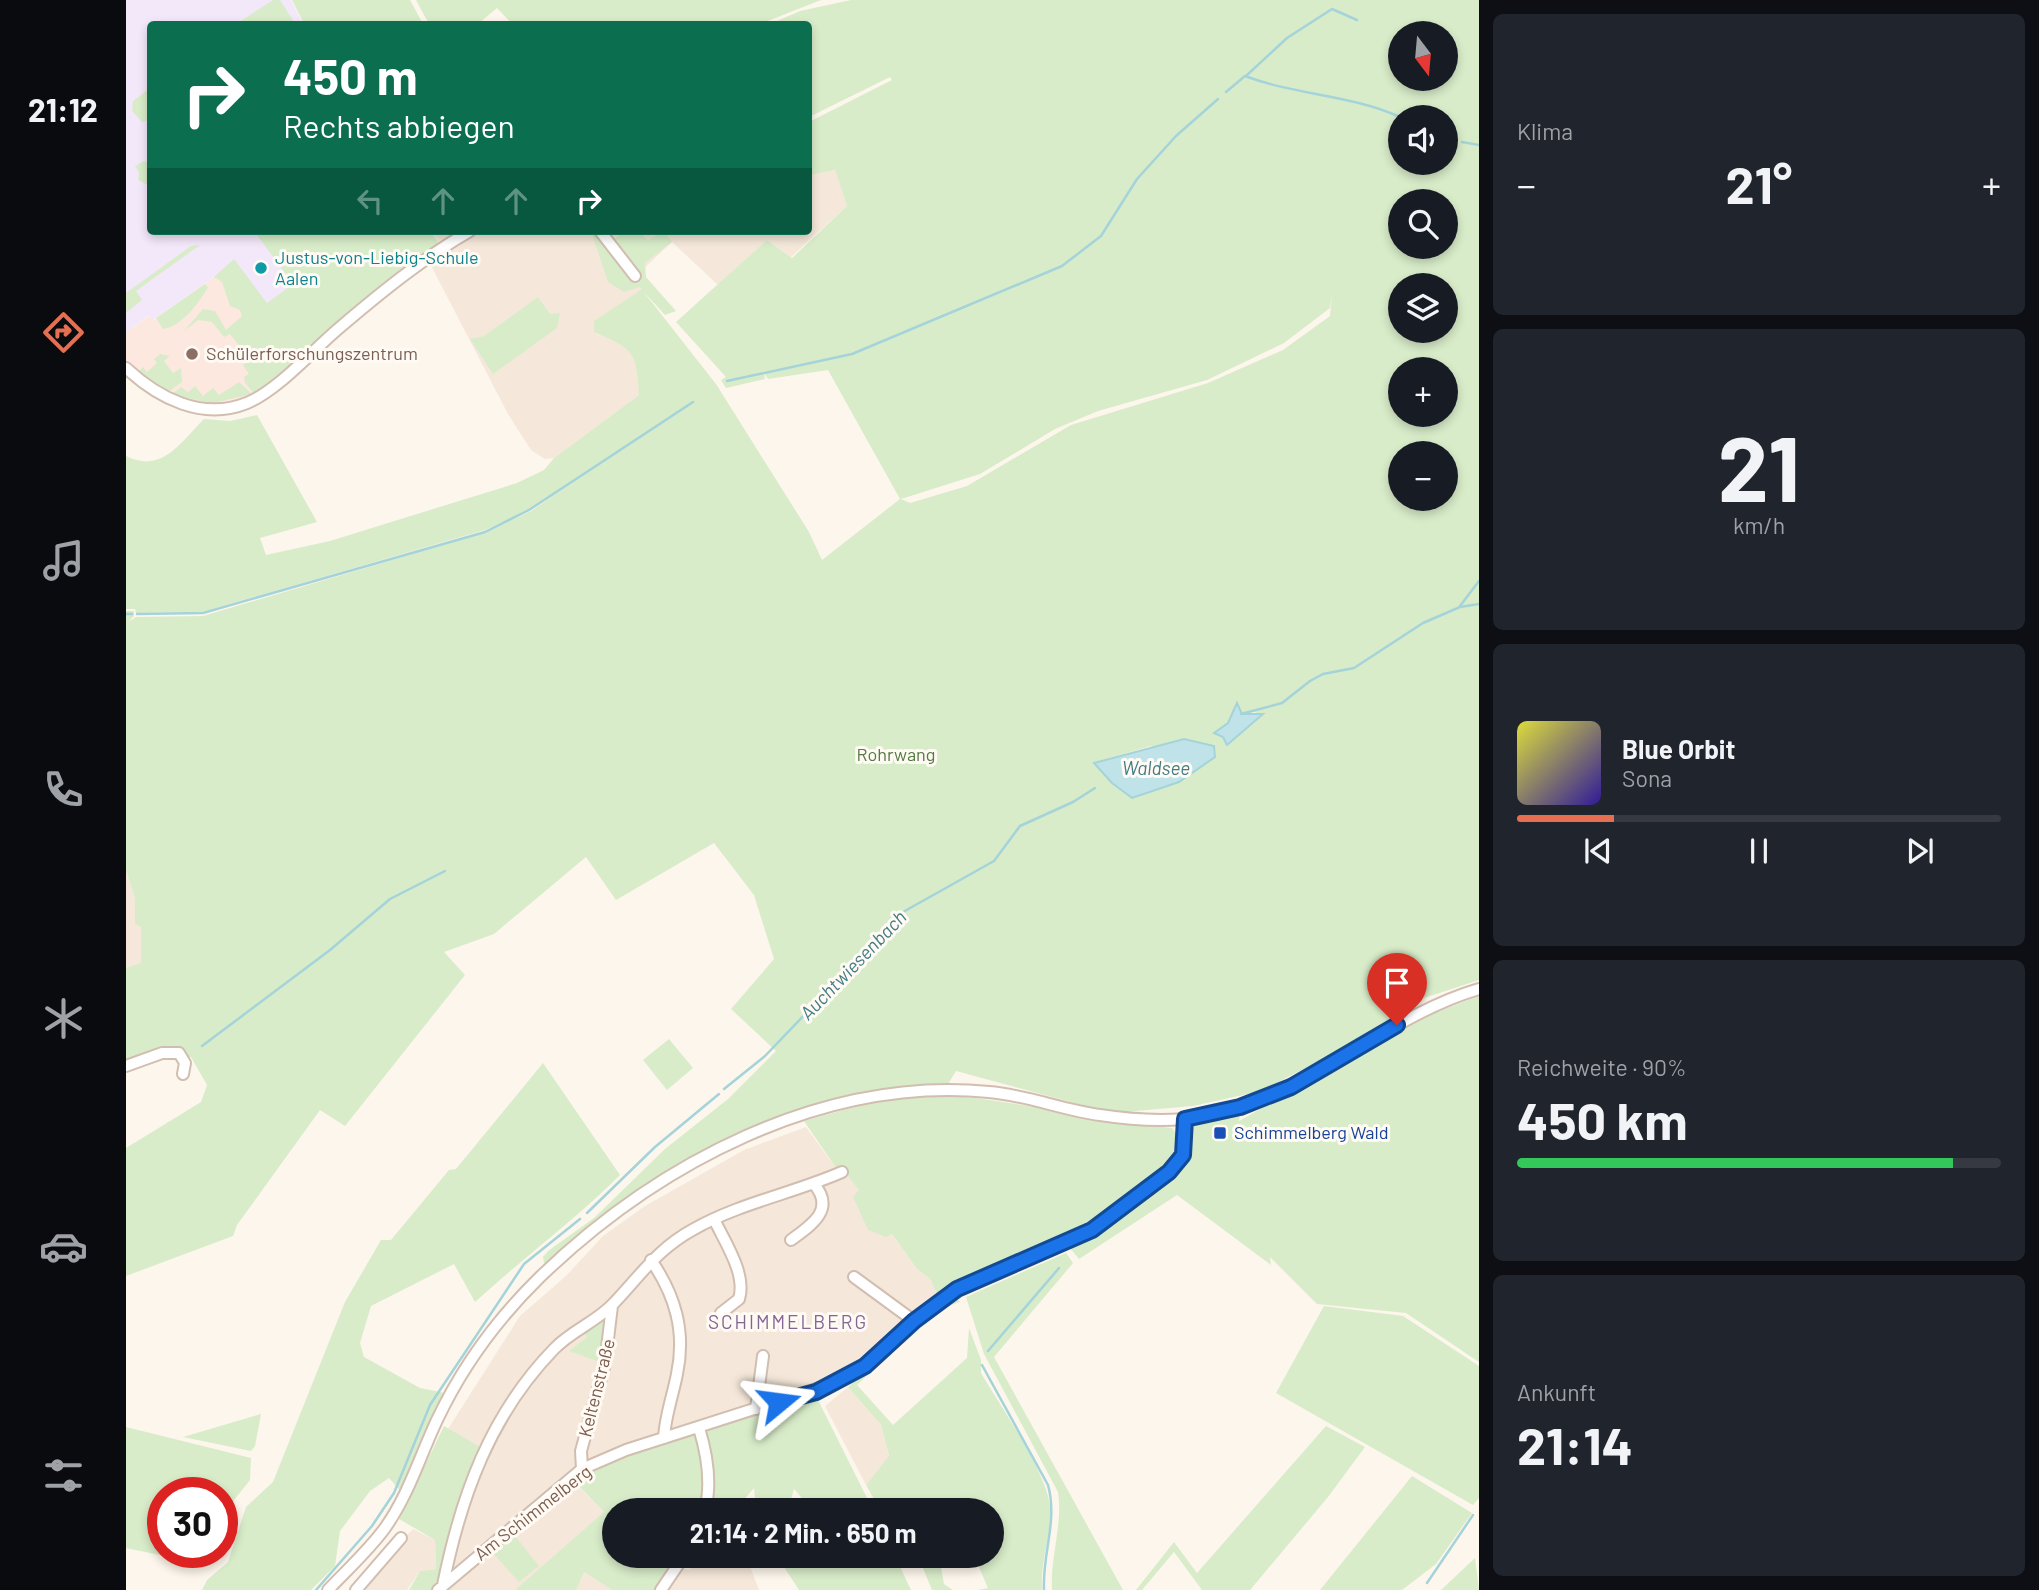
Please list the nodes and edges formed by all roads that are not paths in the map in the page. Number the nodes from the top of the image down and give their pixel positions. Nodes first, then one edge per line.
1 (464, 235) edge
2 (603, 235) edge
3 (635, 276) dead end
4 (126, 368) edge
5 (1479, 989) edge
6 (126, 1066) edge
7 (183, 1074) dead end
8 (1185, 1119) junction
9 (842, 1172) dead end
10 (814, 1184) junction
11 (714, 1219) junction
12 (791, 1240) dead end
13 (651, 1260) junction
14 (854, 1277) dead end
15 (612, 1306) junction
16 (721, 1313) dead end
17 (914, 1321) junction
18 (763, 1356) dead end
19 (756, 1409) junction
20 (699, 1428) junction
21 (664, 1438) junction
22 (582, 1469) junction
23 (706, 1498) edge
24 (401, 1538) dead end
25 (676, 1568) edge
26 (440, 1588) edge
27 (328, 1590) edge
28 (356, 1590) edge
29 (661, 1590) edge

1 - 4 street
2 - 3 street
5 - 8 street
6 - 7 street
8 - 17 street, Am Schimmelberg
8 - 27 street
9 - 10 street
10 - 11 street
10 - 12 street
11 - 13 street
11 - 16 street
13 - 15 street
13 - 21 street
14 - 17 street
15 - 22 street, Keltenstraße
15 - 26 street
17 - 19 street, Am Schimmelberg
18 - 19 street
19 - 20 street, Am Schimmelberg
20 - 21 street, Am Schimmelberg
20 - 23 street
21 - 22 street, Am Schimmelberg
22 - 26 street, Am Schimmelberg
24 - 28 street
25 - 29 street

